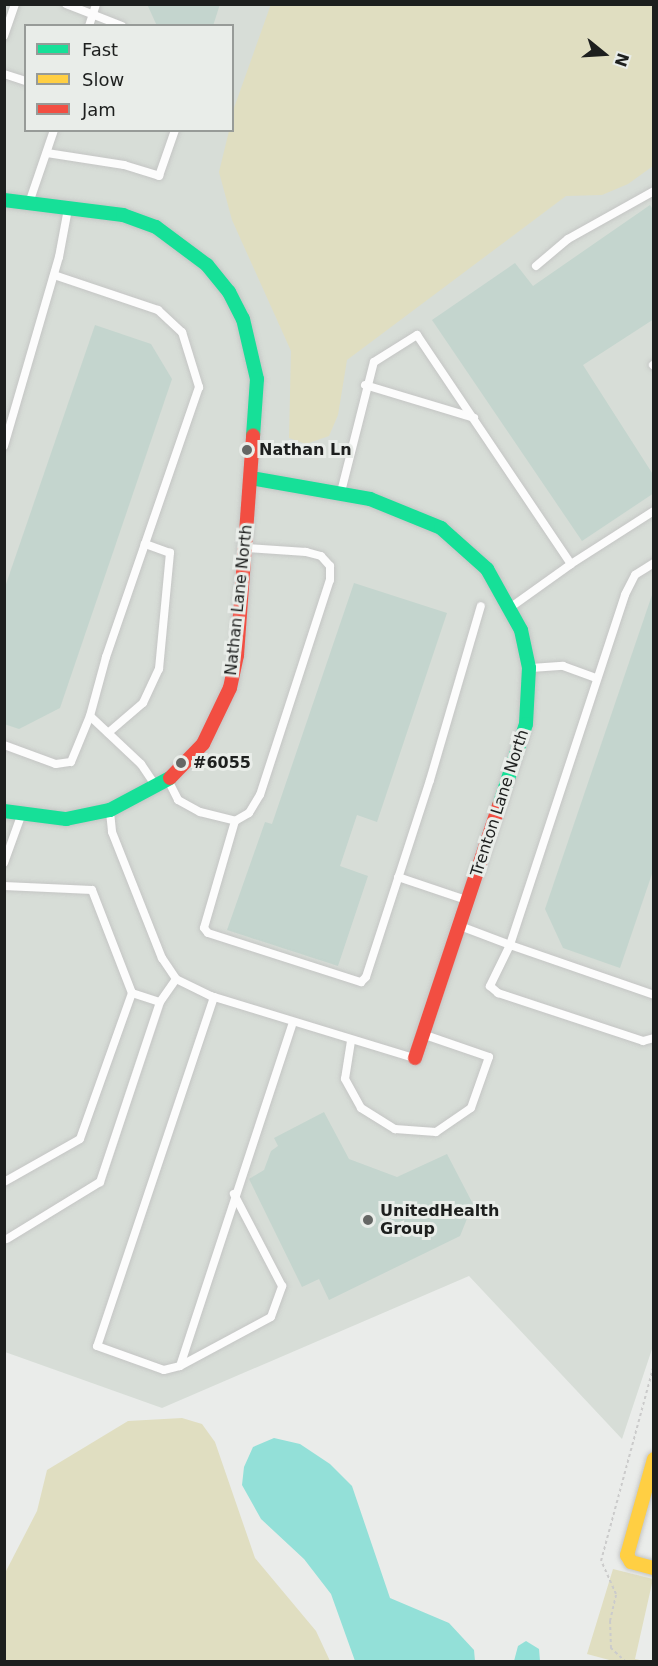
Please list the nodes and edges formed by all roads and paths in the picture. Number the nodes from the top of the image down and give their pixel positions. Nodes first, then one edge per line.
1 (15, 4) edge
2 (66, 4) edge
3 (96, 4) edge
4 (93, 14) junction
5 (90, 24) edge
6 (117, 24) edge
7 (4, 36) edge
8 (4, 74) edge
9 (24, 80) edge
10 (53, 132) edge
11 (174, 132) edge
12 (47, 153) junction
13 (654, 191) edge
14 (4, 200) edge
15 (29, 204) junction
16 (68, 208) junction
17 (536, 266) dead end
18 (54, 275) junction
19 (365, 385) junction
20 (474, 418) junction
21 (4, 446) edge
22 (251, 478) junction
23 (341, 493) junction
24 (654, 511) edge
25 (145, 544) junction
26 (246, 548) junction
27 (654, 562) edge
28 (571, 564) junction
29 (481, 606) dead end
30 (511, 607) junction
31 (530, 668) junction
32 (597, 678) junction
33 (90, 716) junction
34 (108, 733) junction
35 (4, 745) edge
36 (162, 784) junction
37 (110, 810) junction
38 (4, 812) edge
39 (21, 816) junction
40 (235, 821) junction
41 (4, 863) edge
42 (398, 877) junction
43 (4, 886) edge
44 (467, 900) junction
45 (459, 926) junction
46 (510, 945) junction
47 (176, 979) junction
48 (132, 993) junction
49 (654, 995) edge
50 (214, 997) junction
51 (160, 1002) junction
52 (293, 1022) junction
53 (423, 1034) junction
54 (654, 1038) edge
55 (351, 1041) junction
56 (415, 1058) joint
57 (4, 1182) edge
58 (234, 1194) junction
59 (8, 1239) dead end
60 (180, 1366) junction
61 (654, 1459) edge
62 (654, 1568) edge

1 - 7 lane
2 - 4 lane
3 - 4 lane
4 - 5 lane
4 - 6 lane
8 - 9 lane
10 - 12 lane
11 - 12 lane
12 - 15 lane
13 - 17 lane
14 - 15 street
15 - 16 street
16 - 18 lane
16 - 22 street
18 - 21 lane
18 - 25 lane
19 - 20 lane
19 - 20 lane
19 - 23 lane
20 - 28 lane
22 - 23 street, Trenton Lane North
22 - 26 street, Nathan Lane North
23 - 30 street, Trenton Lane North
24 - 28 lane
25 - 33 lane
25 - 34 lane
26 - 36 street, Nathan Lane North
26 - 40 lane
27 - 32 lane
28 - 30 lane
29 - 42 lane
30 - 31 street, Trenton Lane North
31 - 32 lane
31 - 44 street, Trenton Lane North
32 - 46 lane
33 - 34 lane
33 - 35 lane
34 - 36 lane
36 - 37 street, Nathan Lane North
36 - 40 lane
37 - 39 street, Nathan Lane North
37 - 47 lane
38 - 39 street, Nathan Lane North
39 - 41 lane
40 - 42 lane
42 - 44 lane
43 - 48 lane
44 - 45 street, Trenton Lane North
45 - 46 lane
45 - 53 street, Trenton Lane North
46 - 49 lane
46 - 54 lane
47 - 50 lane
47 - 51 lane
48 - 51 lane
48 - 57 lane
50 - 52 lane
50 - 60 lane
51 - 59 lane
52 - 55 lane
52 - 58 lane
53 - 55 lane
53 - 56 street, Trenton Lane North
55 - 56 lane
58 - 60 lane
58 - 60 lane
61 - 62 street

